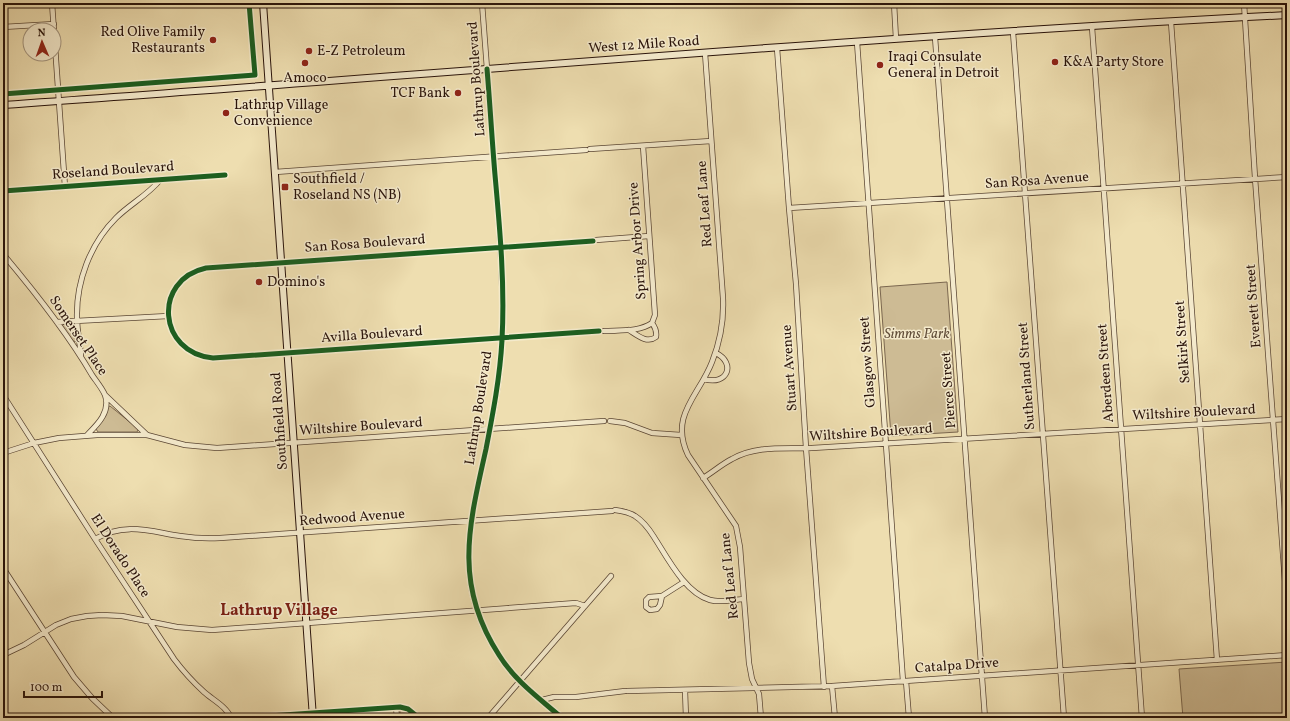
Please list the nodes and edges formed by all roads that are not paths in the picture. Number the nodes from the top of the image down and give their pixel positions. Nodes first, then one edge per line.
1 (52, 3) edge
2 (263, 3) edge
3 (482, 3) edge
4 (894, 3) edge
5 (1244, 3) edge
6 (1287, 16) edge
7 (1245, 18) junction
8 (54, 22) edge
9 (1171, 22) junction
10 (22, 26) edge
11 (3, 27) edge
12 (1092, 27) junction
13 (1013, 32) junction
14 (935, 37) junction
15 (896, 39) junction
16 (857, 42) junction
17 (777, 48) junction
18 (705, 53) junction
19 (57, 62) edge
20 (487, 69) junction
21 (269, 86) junction
22 (60, 101) junction
23 (3, 105) edge
24 (711, 141) junction
25 (642, 146) junction
26 (494, 156) junction
27 (275, 172) junction
28 (225, 176) dead end
29 (1287, 177) edge
30 (1255, 178) junction
31 (160, 180) junction
32 (1182, 183) junction
33 (65, 187) junction
34 (1104, 188) junction
35 (3, 191) edge
36 (1025, 193) junction
37 (946, 198) junction
38 (868, 203) junction
39 (789, 208) junction
40 (649, 236) junction
41 (501, 246) junction
42 (3, 254) edge
43 (281, 262) junction
44 (168, 316) junction
45 (77, 321) junction
46 (57, 322) junction
47 (652, 323) junction
48 (630, 330) junction
49 (502, 338) junction
50 (288, 353) junction
51 (716, 353) junction
52 (81, 355) junction
53 (704, 380) junction
54 (3, 395) edge
55 (105, 395) junction
56 (1273, 419) junction
57 (1287, 419) edge
58 (604, 421) dead end
59 (610, 421) dead end
60 (1200, 424) junction
61 (1121, 428) junction
62 (489, 429) junction
63 (1043, 433) junction
64 (87, 435) junction
65 (147, 435) junction
66 (681, 435) junction
67 (964, 438) junction
68 (34, 443) junction
69 (294, 443) junction
70 (885, 444) junction
71 (806, 448) junction
72 (3, 453) edge
73 (703, 478) junction
74 (471, 521) junction
75 (300, 533) junction
76 (95, 539) junction
77 (3, 568) edge
78 (611, 576) dead end
79 (684, 582) junction
80 (662, 596) dead end
81 (743, 599) junction
82 (585, 606) junction
83 (1287, 608) edge
84 (477, 610) junction
85 (149, 621) junction
86 (306, 623) junction
87 (44, 632) junction
88 (3, 655) edge
89 (1287, 655) edge
90 (1217, 660) junction
91 (1139, 664) junction
92 (1060, 670) junction
93 (981, 675) junction
94 (519, 681) junction
95 (904, 681) junction
96 (832, 686) junction
97 (824, 687) junction
98 (757, 688) junction
99 (685, 690) junction
100 (542, 700) junction
101 (396, 707) junction
102 (313, 716) edge
103 (113, 718) edge
104 (231, 718) edge
105 (238, 718) edge
106 (397, 718) edge
107 (419, 718) edge
108 (488, 718) edge
109 (562, 718) edge
110 (686, 718) edge
111 (761, 718) edge
112 (835, 718) edge
113 (909, 718) edge
114 (985, 718) edge
115 (1064, 718) edge
116 (1142, 718) edge

1 - 8 street
2 - 21 main road, Southfield Road
3 - 20 street, Lathrup Boulevard
4 - 15 street
5 - 7 street, Everett Street
6 - 7 main road, West 12 Mile Road
7 - 9 main road, West 12 Mile Road
7 - 30 street, Everett Street
9 - 12 main road, West 12 Mile Road
9 - 32 street, Selkirk Street
10 - 11 street
12 - 13 main road, West 12 Mile Road
12 - 34 street, Aberdeen Street
13 - 14 main road, West 12 Mile Road
13 - 36 street, Sutherland Street
14 - 15 main road, West 12 Mile Road
14 - 37 street, Pierce Street
15 - 16 main road, West 12 Mile Road
16 - 17 main road, West 12 Mile Road
16 - 38 street, Glasgow Street
17 - 18 main road, West 12 Mile Road
17 - 39 street, Stuart Avenue
18 - 20 main road, West 12 Mile Road
18 - 24 street, Red Leaf Lane
19 - 22 street
20 - 21 main road, West 12 Mile Road
20 - 26 street, Lathrup Boulevard
21 - 22 main road, West 12 Mile Road
21 - 27 main road, Southfield Road
22 - 23 main road, West 12 Mile Road
22 - 33 street
24 - 25 street
24 - 51 street, Red Leaf Lane
25 - 26 street
25 - 40 street, Spring Arbor Drive
26 - 27 street
26 - 41 street, Lathrup Boulevard
27 - 43 main road, Southfield Road
28 - 31 street, Roseland Boulevard
29 - 30 street, San Rosa Avenue
30 - 32 street, San Rosa Avenue
30 - 56 street, Everett Street
31 - 33 street, Roseland Boulevard
31 - 45 street
32 - 34 street, San Rosa Avenue
32 - 60 street, Selkirk Street
33 - 35 street, Roseland Boulevard
34 - 36 street, San Rosa Avenue
34 - 61 street, Aberdeen Street
36 - 37 street, San Rosa Avenue
36 - 63 street, Sutherland Street
37 - 38 street, San Rosa Avenue
37 - 67 street, Pierce Street
38 - 39 street, San Rosa Avenue
38 - 70 street, Glasgow Street
39 - 71 street, Stuart Avenue
40 - 41 street, San Rosa Boulevard
40 - 47 street, Spring Arbor Drive
41 - 43 street, San Rosa Boulevard
41 - 49 street, Lathrup Boulevard
42 - 46 street, Somerset Place
43 - 44 street, San Rosa Boulevard
43 - 50 main road, Southfield Road
44 - 45 street
44 - 50 street, Avilla Boulevard
45 - 46 street
45 - 52 street
46 - 52 street, Somerset Place
47 - 48 street, Avilla Boulevard
47 - 48 street, Spring Arbor Drive
48 - 49 street, Avilla Boulevard
49 - 50 street, Avilla Boulevard
49 - 62 street, Lathrup Boulevard
50 - 69 main road, Southfield Road
51 - 53 street, Red Leaf Lane
51 - 53 street
52 - 55 street, Somerset Place
53 - 66 street, Red Leaf Lane
54 - 68 street, El Dorado Place
55 - 64 street, Somerset Place
55 - 65 street
56 - 57 street, Wiltshire Boulevard
56 - 60 street, Wiltshire Boulevard
56 - 83 street, Everett Street
58 - 62 street, Wiltshire Boulevard
59 - 66 street
60 - 61 street, Wiltshire Boulevard
60 - 90 street, Selkirk Street
61 - 63 street, Wiltshire Boulevard
61 - 91 street, Aberdeen Street
62 - 69 street, Wiltshire Boulevard
62 - 74 street, Lathrup Boulevard
63 - 67 street, Wiltshire Boulevard
63 - 92 street, Sutherland Street
64 - 65 street, Wiltshire Boulevard
64 - 68 street, Wiltshire Boulevard
65 - 69 street, Wiltshire Boulevard
66 - 73 street, Red Leaf Lane
67 - 70 street, Wiltshire Boulevard
67 - 93 street, Pierce Street
68 - 72 street, Wiltshire Boulevard
68 - 76 street, El Dorado Place
69 - 75 main road, Southfield Road
70 - 71 street, Wiltshire Boulevard
70 - 95 street, Glasgow Street
71 - 73 street, Wiltshire Boulevard
71 - 97 street, Stuart Avenue
73 - 81 street, Red Leaf Lane
74 - 75 street, Redwood Avenue
74 - 79 street, Redwood Avenue
74 - 84 street, Lathrup Boulevard
75 - 76 street, Redwood Avenue
75 - 86 main road, Southfield Road
76 - 85 street, El Dorado Place
77 - 87 street
78 - 82 street
79 - 80 street
79 - 81 street, Redwood Avenue
81 - 98 street, Red Leaf Lane
82 - 84 street
82 - 94 street
84 - 86 street
84 - 94 street, Lathrup Boulevard
85 - 86 street
85 - 87 street
85 - 104 street, El Dorado Place
86 - 102 main road, Southfield Road
87 - 88 street
87 - 103 street
89 - 90 street, Catalpa Drive
90 - 91 street, Catalpa Drive
91 - 92 street, Catalpa Drive
91 - 116 street, Aberdeen Street
92 - 93 street, Catalpa Drive
92 - 115 street, Sutherland Street
93 - 95 street, Catalpa Drive
93 - 114 street, Pierce Street
94 - 100 street, Lathrup Boulevard
94 - 108 street
95 - 96 street, Catalpa Drive
95 - 113 street, Glasgow Street
96 - 97 street, Catalpa Drive
96 - 112 street
97 - 98 street, Catalpa Drive
98 - 99 street, Catalpa Drive
98 - 111 street, Red Leaf Lane
99 - 100 street, Catalpa Drive
99 - 110 street
100 - 109 street, Lathrup Boulevard
101 - 102 street
101 - 106 street
101 - 107 street
102 - 105 street

